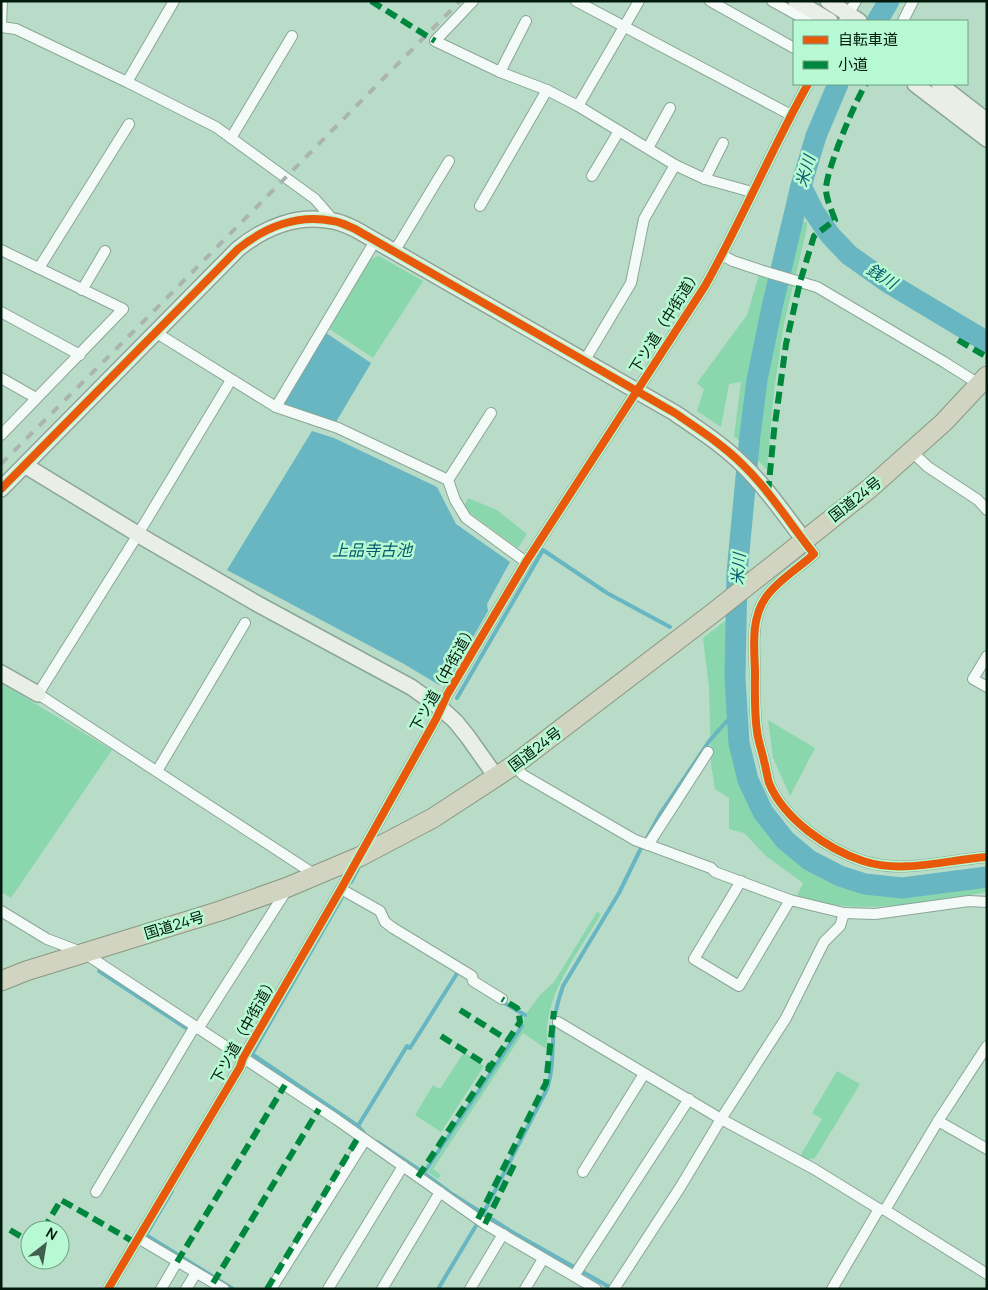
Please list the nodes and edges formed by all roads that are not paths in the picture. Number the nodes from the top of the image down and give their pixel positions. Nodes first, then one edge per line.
1 (2, 1) edge
2 (174, 1) edge
3 (473, 1) edge
4 (576, 1) edge
5 (639, 1) edge
6 (710, 1) edge
7 (772, 1) edge
8 (796, 1) edge
9 (828, 1) edge
10 (913, 1) edge
11 (852, 12) edge
12 (806, 20) edge
13 (828, 20) edge
14 (904, 20) edge
15 (526, 21) dead end
16 (1, 26) edge
17 (625, 27) junction
18 (292, 36) dead end
19 (793, 47) edge
20 (500, 72) junction
21 (128, 82) junction
22 (807, 85) edge
23 (916, 85) edge
24 (940, 85) edge
25 (547, 90) junction
26 (578, 106) junction
27 (670, 108) dead end
28 (790, 115) junction
29 (987, 121) edge
30 (129, 124) dead end
31 (619, 130) junction
32 (231, 138) junction
33 (987, 139) edge
34 (723, 143) dead end
35 (648, 148) junction
36 (449, 161) dead end
37 (675, 165) junction
38 (592, 176) dead end
39 (705, 179) junction
40 (752, 192) junction
41 (480, 206) dead end
42 (334, 221) junction
43 (375, 241) junction
44 (1, 250) edge
45 (105, 251) dead end
46 (394, 252) junction
47 (722, 255) junction
48 (39, 268) junction
49 (82, 290) junction
50 (1, 312) edge
51 (155, 332) junction
52 (80, 355) junction
53 (585, 360) junction
54 (1, 378) edge
55 (231, 380) junction
56 (982, 381) edge
57 (637, 390) junction
58 (36, 398) junction
59 (276, 407) junction
60 (491, 413) dead end
61 (1, 434) edge
62 (912, 452) junction
63 (26, 466) junction
64 (448, 480) junction
65 (1, 490) edge
66 (987, 510) edge
67 (137, 535) junction
68 (804, 540) junction
69 (526, 562) junction
70 (245, 623) dead end
71 (987, 656) edge
72 (1, 672) edge
73 (987, 687) edge
74 (38, 694) junction
75 (442, 709) junction
76 (708, 752) dead end
77 (514, 765) junction
78 (156, 771) junction
79 (497, 778) junction
80 (648, 845) junction
81 (359, 857) junction
82 (987, 857) edge
83 (317, 876) junction
84 (741, 881) junction
85 (288, 887) junction
86 (341, 889) junction
87 (790, 900) junction
88 (987, 902) edge
89 (1, 911) edge
90 (844, 913) junction
91 (84, 953) junction
92 (1, 981) edge
93 (502, 999) dead end
94 (558, 1022) dead end
95 (196, 1027) junction
96 (987, 1046) edge
97 (243, 1058) junction
98 (644, 1074) junction
99 (689, 1099) junction
100 (722, 1118) junction
101 (938, 1120) junction
102 (365, 1140) junction
103 (987, 1149) edge
104 (403, 1166) junction
105 (583, 1172) dead end
106 (96, 1192) dead end
107 (440, 1192) junction
108 (882, 1210) junction
109 (502, 1234) junction
110 (138, 1238) junction
111 (543, 1259) junction
112 (178, 1262) junction
113 (196, 1273) junction
114 (987, 1274) edge
115 (574, 1276) junction
116 (582, 1285) edge
117 (108, 1289) edge
118 (161, 1289) edge
119 (186, 1289) edge
120 (224, 1289) edge
121 (272, 1289) edge
122 (328, 1289) edge
123 (382, 1289) edge
124 (470, 1289) edge
125 (525, 1289) edge
126 (596, 1289) edge
127 (614, 1289) edge
128 (832, 1289) edge

1 - 16 street
2 - 21 street
3 - 20 street
4 - 17 street
5 - 17 street
6 - 19 street
7 - 12 street
8 - 13 street
9 - 11 street
10 - 14 street
15 - 20 street
16 - 21 street
17 - 26 street
17 - 28 street
18 - 32 street
20 - 25 street
21 - 32 street
22 - 28 street, 下ツ道（中街道）
23 - 33 street
24 - 29 street
25 - 26 street
25 - 41 street
26 - 31 street
27 - 35 street
28 - 40 street, 下ツ道（中街道）
30 - 48 street
31 - 35 street
31 - 38 street
32 - 42 street
34 - 39 street
35 - 37 street
36 - 46 street
37 - 39 street
37 - 53 street
39 - 40 street
40 - 47 street, 下ツ道（中街道）
42 - 43 street
42 - 51 street
43 - 46 street
43 - 59 street
44 - 48 street
45 - 49 street
46 - 53 street
47 - 56 street
47 - 57 street, 下ツ道（中街道）
48 - 49 street
49 - 52 street
50 - 52 street
51 - 55 street
51 - 63 street
52 - 58 street
53 - 57 street
54 - 58 street
55 - 59 street
55 - 67 street
56 - 62 highway, 国道24号
57 - 68 street
57 - 69 street, 下ツ道（中街道）
58 - 61 street
59 - 64 street
60 - 64 street
62 - 66 street
62 - 68 highway, 国道24号
63 - 65 street
63 - 67 street
64 - 69 street
67 - 74 street
67 - 75 street
68 - 77 highway, 国道24号
68 - 82 street
69 - 75 street, 下ツ道（中街道）
70 - 78 street
71 - 73 street
72 - 74 street
74 - 78 street
75 - 79 street
75 - 81 street, 下ツ道（中街道）
76 - 80 street
77 - 79 highway, 国道24号
77 - 80 street
78 - 83 street
79 - 81 highway, 国道24号
80 - 84 street
81 - 83 highway, 国道24号
81 - 86 street, 下ツ道（中街道）
83 - 85 highway, 国道24号
84 - 87 street
84 - 87 street
85 - 91 highway, 国道24号
85 - 95 street
86 - 93 street
86 - 97 street, 下ツ道（中街道）
87 - 90 street
88 - 90 street
89 - 91 street
90 - 100 street
91 - 92 highway, 国道24号
91 - 95 street
94 - 98 street
95 - 97 street
95 - 106 street
96 - 101 street
97 - 102 street
97 - 110 street, 下ツ道（中街道）
98 - 99 street
98 - 105 street
99 - 100 street
99 - 115 street
100 - 108 street
100 - 127 street
101 - 103 street
101 - 108 street
102 - 104 street
102 - 121 street
104 - 107 street
104 - 122 street
107 - 109 street
107 - 123 street
108 - 114 street
108 - 128 street
109 - 111 street
109 - 124 street
110 - 112 street
110 - 117 street, 下ツ道（中街道）
111 - 115 street
111 - 125 street
112 - 113 street
112 - 118 street
113 - 119 street
113 - 120 street
115 - 116 street
116 - 126 street

